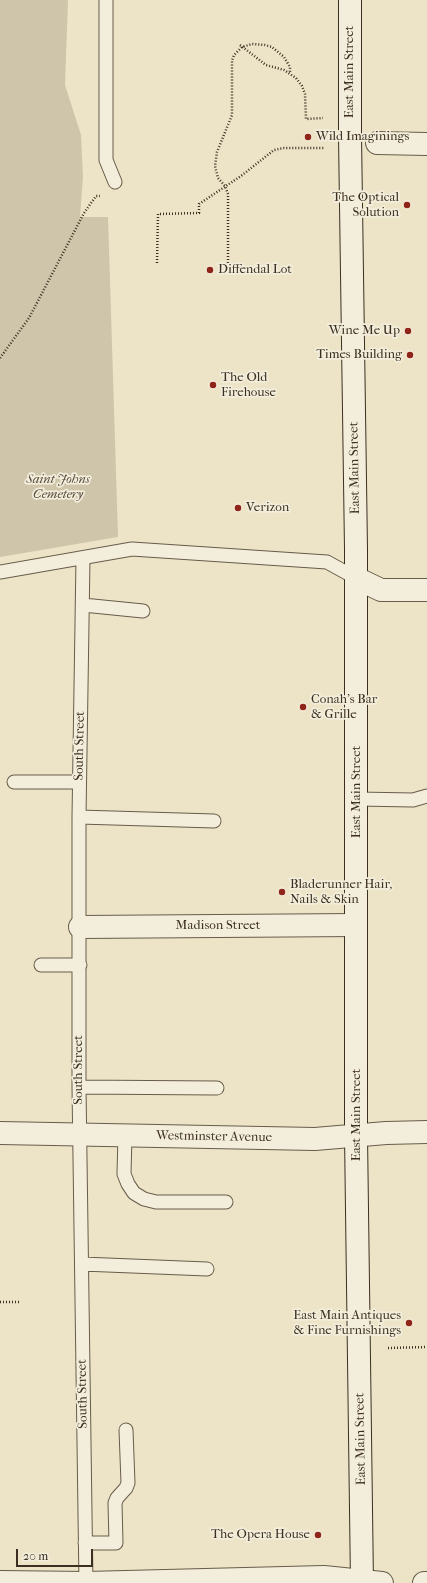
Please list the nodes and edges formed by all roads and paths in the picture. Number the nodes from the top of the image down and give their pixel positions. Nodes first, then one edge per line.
1 (106, 0) edge
2 (350, 0) edge
3 (241, 46) junction
4 (290, 73) junction
5 (323, 118) dead end
6 (377, 142) dead end
7 (427, 144) edge
8 (324, 148) dead end
9 (115, 182) dead end
10 (225, 186) junction
11 (96, 196) dead end
12 (157, 263) dead end
13 (228, 269) dead end
14 (0, 358) edge
15 (83, 558) junction
16 (0, 572) edge
17 (356, 578) junction
18 (427, 590) edge
19 (83, 605) junction
20 (143, 611) dead end
21 (14, 782) dead end
22 (79, 782) junction
23 (427, 796) edge
24 (357, 799) junction
25 (79, 817) junction
26 (214, 821) dead end
27 (356, 925) junction
28 (80, 927) junction
29 (80, 964) junction
30 (41, 965) dead end
31 (79, 1087) junction
32 (217, 1088) dead end
33 (427, 1132) edge
34 (0, 1133) edge
35 (79, 1134) junction
36 (125, 1135) junction
37 (356, 1135) junction
38 (226, 1202) dead end
39 (82, 1264) junction
40 (206, 1269) dead end
41 (0, 1302) edge
42 (19, 1302) dead end
43 (427, 1347) edge
44 (388, 1348) dead end
45 (126, 1430) dead end
46 (86, 1543) junction
47 (0, 1582) edge
48 (369, 1582) edge
49 (86, 1583) edge

1 - 9 lane
2 - 17 main road, East Main Street
3 - 4 path
3 - 4 path
3 - 10 path
4 - 5 path
6 - 7 main road
8 - 10 path
10 - 12 path
10 - 13 path
11 - 14 path
15 - 16 lane
15 - 17 lane
15 - 19 lane, South Street
17 - 18 main road
17 - 24 main road, East Main Street
19 - 20 lane
19 - 22 lane, South Street
21 - 22 lane
22 - 25 lane, South Street
23 - 24 lane
24 - 27 main road, East Main Street
25 - 26 lane
25 - 28 lane, South Street
27 - 28 main road, Madison Street
27 - 37 main road, East Main Street
28 - 29 lane, South Street
29 - 30 lane
29 - 31 lane, South Street
31 - 32 lane
31 - 35 lane, South Street
33 - 37 main road, Westminster Avenue
34 - 35 main road, Westminster Avenue
35 - 36 main road, Westminster Avenue
35 - 39 lane, South Street
36 - 37 main road, Westminster Avenue
36 - 38 lane
37 - 48 main road, East Main Street
39 - 40 lane
39 - 46 lane, South Street
41 - 42 path
43 - 44 path
45 - 46 lane
46 - 49 lane, South Street
47 - 49 main road
48 - 49 main road

